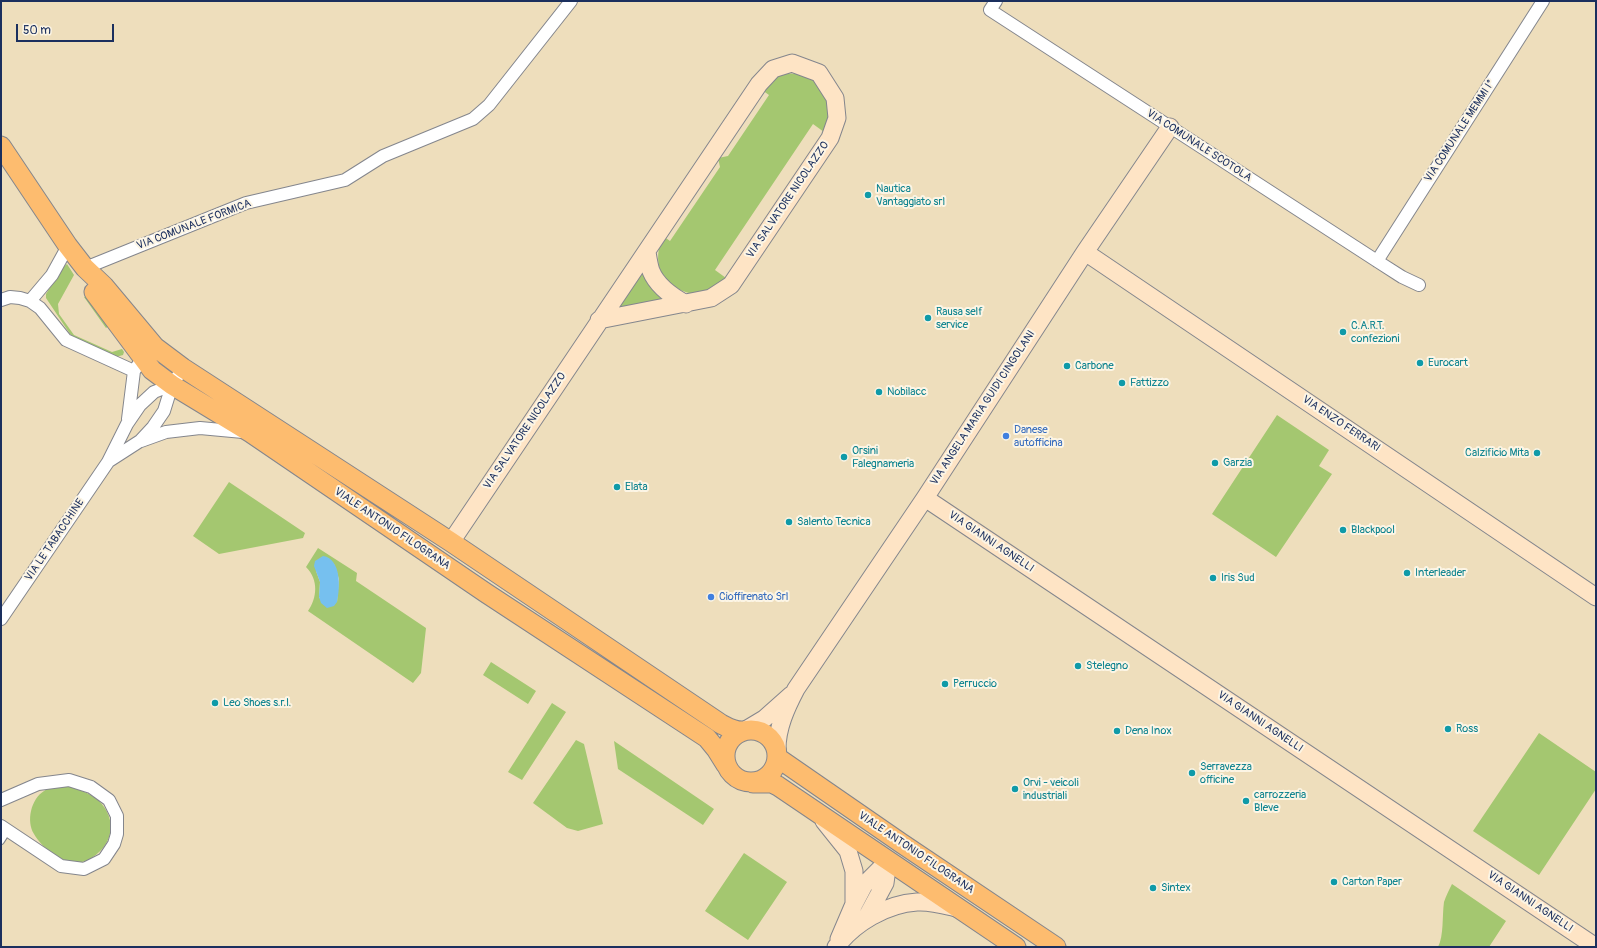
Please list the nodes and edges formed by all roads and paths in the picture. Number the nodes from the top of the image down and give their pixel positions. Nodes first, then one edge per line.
1 (571, 1) edge
2 (996, 1) edge
3 (1543, 1) edge
4 (1170, 127) junction
5 (1, 146) edge
6 (68, 246) junction
7 (647, 252) junction
8 (1085, 252) junction
9 (1377, 261) junction
10 (85, 268) junction
11 (1419, 286) dead end
12 (1, 300) edge
13 (30, 301) junction
14 (686, 304) junction
15 (599, 320) junction
16 (144, 358) junction
17 (183, 368) junction
18 (172, 386) junction
19 (127, 424) junction
20 (251, 433) junction
21 (140, 441) junction
22 (108, 462) junction
23 (925, 498) junction
24 (451, 542) junction
25 (499, 573) junction
26 (486, 593) junction
27 (1596, 597) edge
28 (1, 619) edge
29 (796, 690) junction
30 (744, 730) junction
31 (777, 753) junction
32 (726, 765) junction
33 (753, 783) junction
34 (1, 800) edge
35 (817, 813) junction
36 (3, 832) edge
37 (901, 843) junction
38 (888, 861) junction
39 (854, 904) junction
40 (958, 908) junction
41 (865, 920) junction
42 (836, 947) edge
43 (1016, 947) edge
44 (1056, 947) edge
45 (1596, 947) edge

1 - 10 street, VIA COMUNALE FORMICA
2 - 4 street, VIA COMUNALE SCOTOLA
3 - 9 street, VIA COMUNALE MEMMI I°
4 - 8 street, VIA ANGELA MARIA GUIDI CINGOLANI
4 - 9 street, VIA COMUNALE SCOTOLA
5 - 6 main road, VIALE ANTONIO FILOGRANA
6 - 10 main road, VIALE ANTONIO FILOGRANA
6 - 13 street
7 - 14 street
7 - 14 street, VIA SALVATORE NICOLAZZO
7 - 15 street, VIA SALVATORE NICOLAZZO
8 - 23 street, VIA ANGELA MARIA GUIDI CINGOLANI
8 - 27 street, VIA ENZO FERRARI
9 - 11 street, VIA COMUNALE SCOTOLA
10 - 16 main road, VIALE ANTONIO FILOGRANA
12 - 13 street
13 - 16 street
14 - 15 street, VIA SALVATORE NICOLAZZO
15 - 24 street, VIA SALVATORE NICOLAZZO
16 - 17 main road, VIALE ANTONIO FILOGRANA
16 - 18 main road, VIALE ANTONIO FILOGRANA
16 - 19 street, VIA LE TABACCHINE
17 - 18 street
17 - 24 main road, VIALE ANTONIO FILOGRANA
18 - 19 street, VIA LE TABACCHINE
18 - 20 main road, VIALE ANTONIO FILOGRANA
18 - 21 street, VIA LE TABACCHINE
19 - 22 street, VIA LE TABACCHINE
20 - 21 street, VIA LE TABACCHINE
20 - 26 main road, VIALE ANTONIO FILOGRANA
21 - 22 street, VIA LE TABACCHINE
22 - 28 street, VIA LE TABACCHINE
23 - 29 street, VIA ANGELA MARIA GUIDI CINGOLANI
23 - 45 street, VIA GIANNI AGNELLI
24 - 25 main road, VIALE ANTONIO FILOGRANA
25 - 26 street
25 - 30 main road, VIALE ANTONIO FILOGRANA
26 - 32 main road, VIALE ANTONIO FILOGRANA
29 - 30 street
29 - 31 street
30 - 31 main road
30 - 32 main road
31 - 33 main road
31 - 37 main road, VIALE ANTONIO FILOGRANA
32 - 33 main road
33 - 35 main road, VIALE ANTONIO FILOGRANA
34 - 36 street
35 - 38 main road, VIALE ANTONIO FILOGRANA
35 - 39 street
37 - 38 main road
37 - 44 main road, VIALE ANTONIO FILOGRANA
38 - 39 street
38 - 40 main road, VIALE ANTONIO FILOGRANA
38 - 41 street
39 - 42 street
40 - 41 street
40 - 43 main road, VIALE ANTONIO FILOGRANA
41 - 42 street

